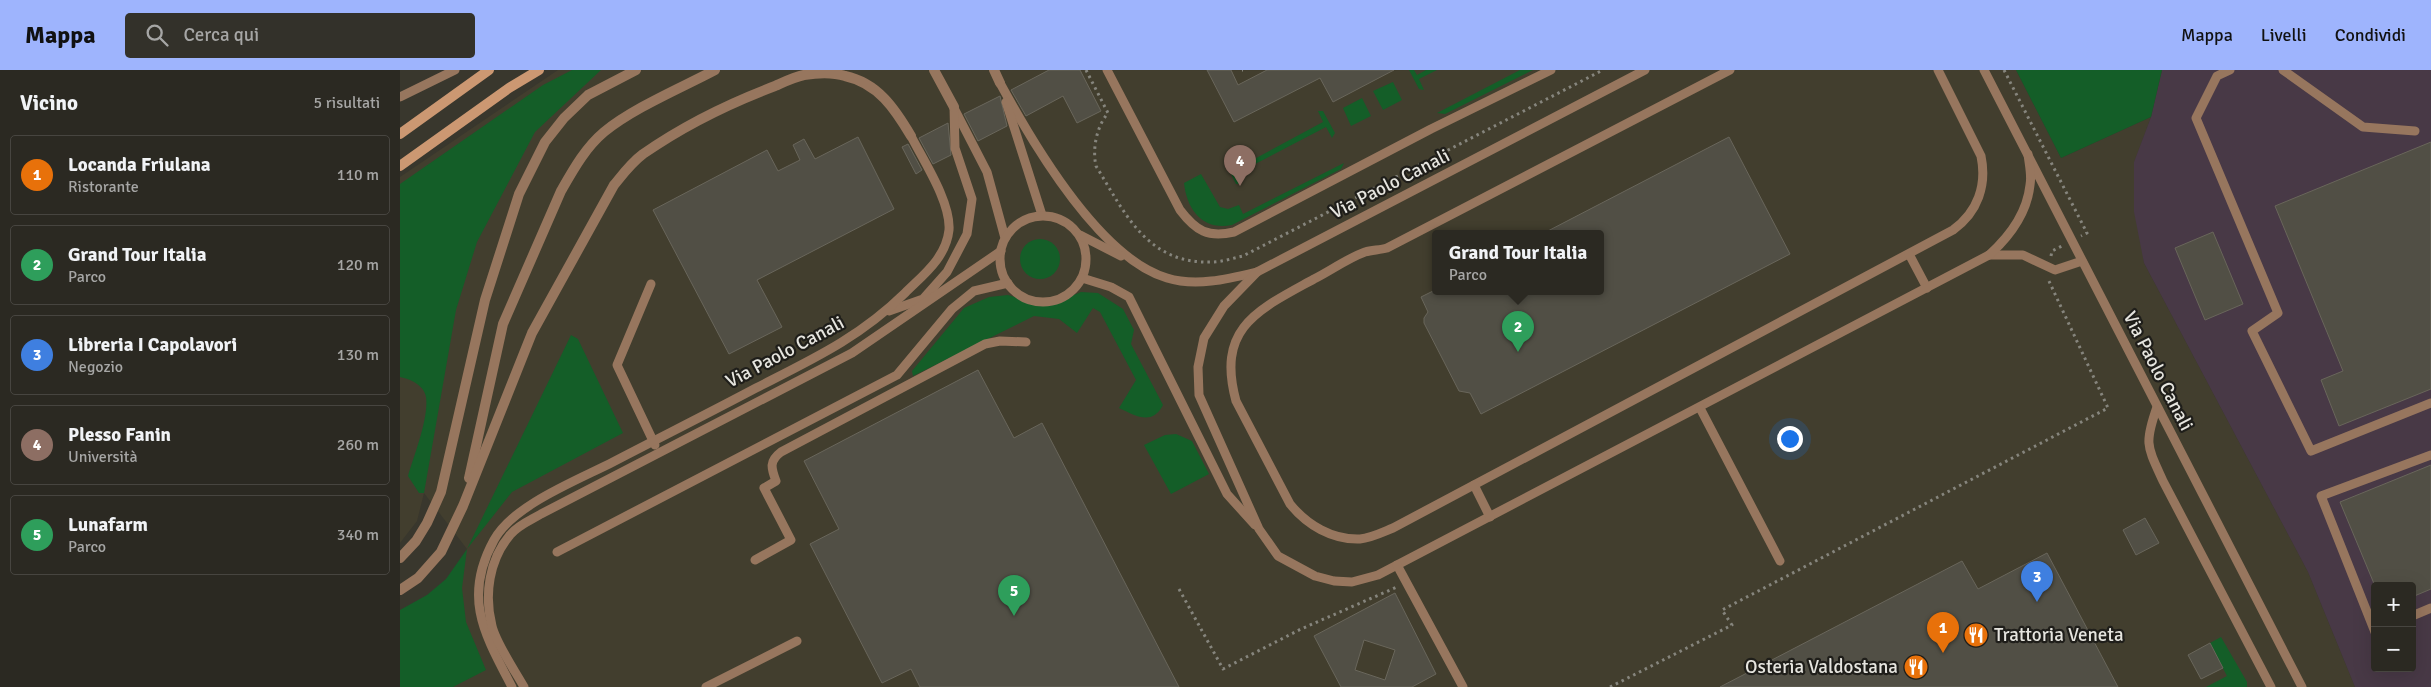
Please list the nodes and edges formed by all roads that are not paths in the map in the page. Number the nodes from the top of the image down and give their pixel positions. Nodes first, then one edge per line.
1 (456, 70) edge
2 (489, 70) edge
3 (538, 70) edge
4 (636, 70) edge
5 (715, 70) edge
6 (934, 70) edge
7 (994, 70) edge
8 (1107, 70) edge
9 (1551, 70) edge
10 (1645, 70) edge
11 (1730, 70) edge
12 (1938, 70) edge
13 (1984, 70) edge
14 (2230, 70) edge
15 (2283, 70) edge
16 (1000, 83) junction
17 (400, 97) edge
18 (954, 108) junction
19 (2415, 131) dead end
20 (400, 134) edge
21 (910, 136) joint
22 (2028, 154) junction
23 (400, 166) edge
24 (1042, 215) junction
25 (1080, 235) junction
26 (1005, 238) junction
27 (1001, 251) junction
28 (1909, 254) junction
29 (1989, 255) junction
30 (2082, 261) junction
31 (1141, 266) junction
32 (1257, 272) junction
33 (1082, 278) junction
34 (1008, 283) junction
35 (651, 284) dead end
36 (1927, 288) junction
37 (885, 312) junction
38 (1026, 342) dead end
39 (2431, 403) edge
40 (2157, 407) junction
41 (1700, 408) junction
42 (653, 441) junction
43 (659, 453) junction
44 (2431, 455) edge
45 (1474, 485) junction
46 (463, 506) junction
47 (1490, 517) junction
48 (1259, 529) junction
49 (557, 552) dead end
50 (400, 558) edge
51 (755, 560) dead end
52 (1780, 560) dead end
53 (1397, 566) junction
54 (400, 590) edge
55 (2431, 608) edge
56 (2416, 614) edge
57 (2373, 627) edge
58 (797, 640) dead end
59 (512, 687) edge
60 (524, 687) edge
61 (706, 687) edge
62 (1463, 687) edge
63 (2271, 687) edge
64 (2302, 687) edge

1 - 17 lane
2 - 20 main road
3 - 23 main road
4 - 50 street
5 - 46 street
6 - 18 street
7 - 16 street, Via Paolo Canali
8 - 9 lane
10 - 32 lane, Via Paolo Canali
11 - 45 lane
12 - 28 lane
13 - 22 lane, Via Paolo Canali
14 - 39 lane
15 - 19 lane
16 - 24 lane, Via Paolo Canali
16 - 31 lane, Via Paolo Canali
18 - 26 lane
18 - 37 lane
21 - 37 lane, Via Paolo Canali
21 - 46 street, Via Paolo Canali
22 - 29 lane
22 - 30 lane, Via Paolo Canali
24 - 25 lane
24 - 26 lane
25 - 31 lane, Via Paolo Canali
25 - 33 lane
26 - 27 lane
27 - 34 lane
27 - 43 lane
28 - 36 lane
28 - 45 lane
29 - 30 lane
29 - 36 lane
30 - 40 lane, Via Paolo Canali
31 - 32 lane, Via Paolo Canali
32 - 48 lane
33 - 34 lane
33 - 48 lane
34 - 49 lane
35 - 42 lane
36 - 41 lane
37 - 42 lane, Via Paolo Canali
38 - 51 lane
40 - 63 lane
40 - 64 lane, Via Paolo Canali
41 - 47 lane
41 - 52 lane
42 - 43 lane
42 - 59 lane, Via Paolo Canali
43 - 60 lane
44 - 57 lane
45 - 47 lane
46 - 54 street, Via Paolo Canali
47 - 53 lane
48 - 53 lane
53 - 62 lane
55 - 56 lane
58 - 61 lane

